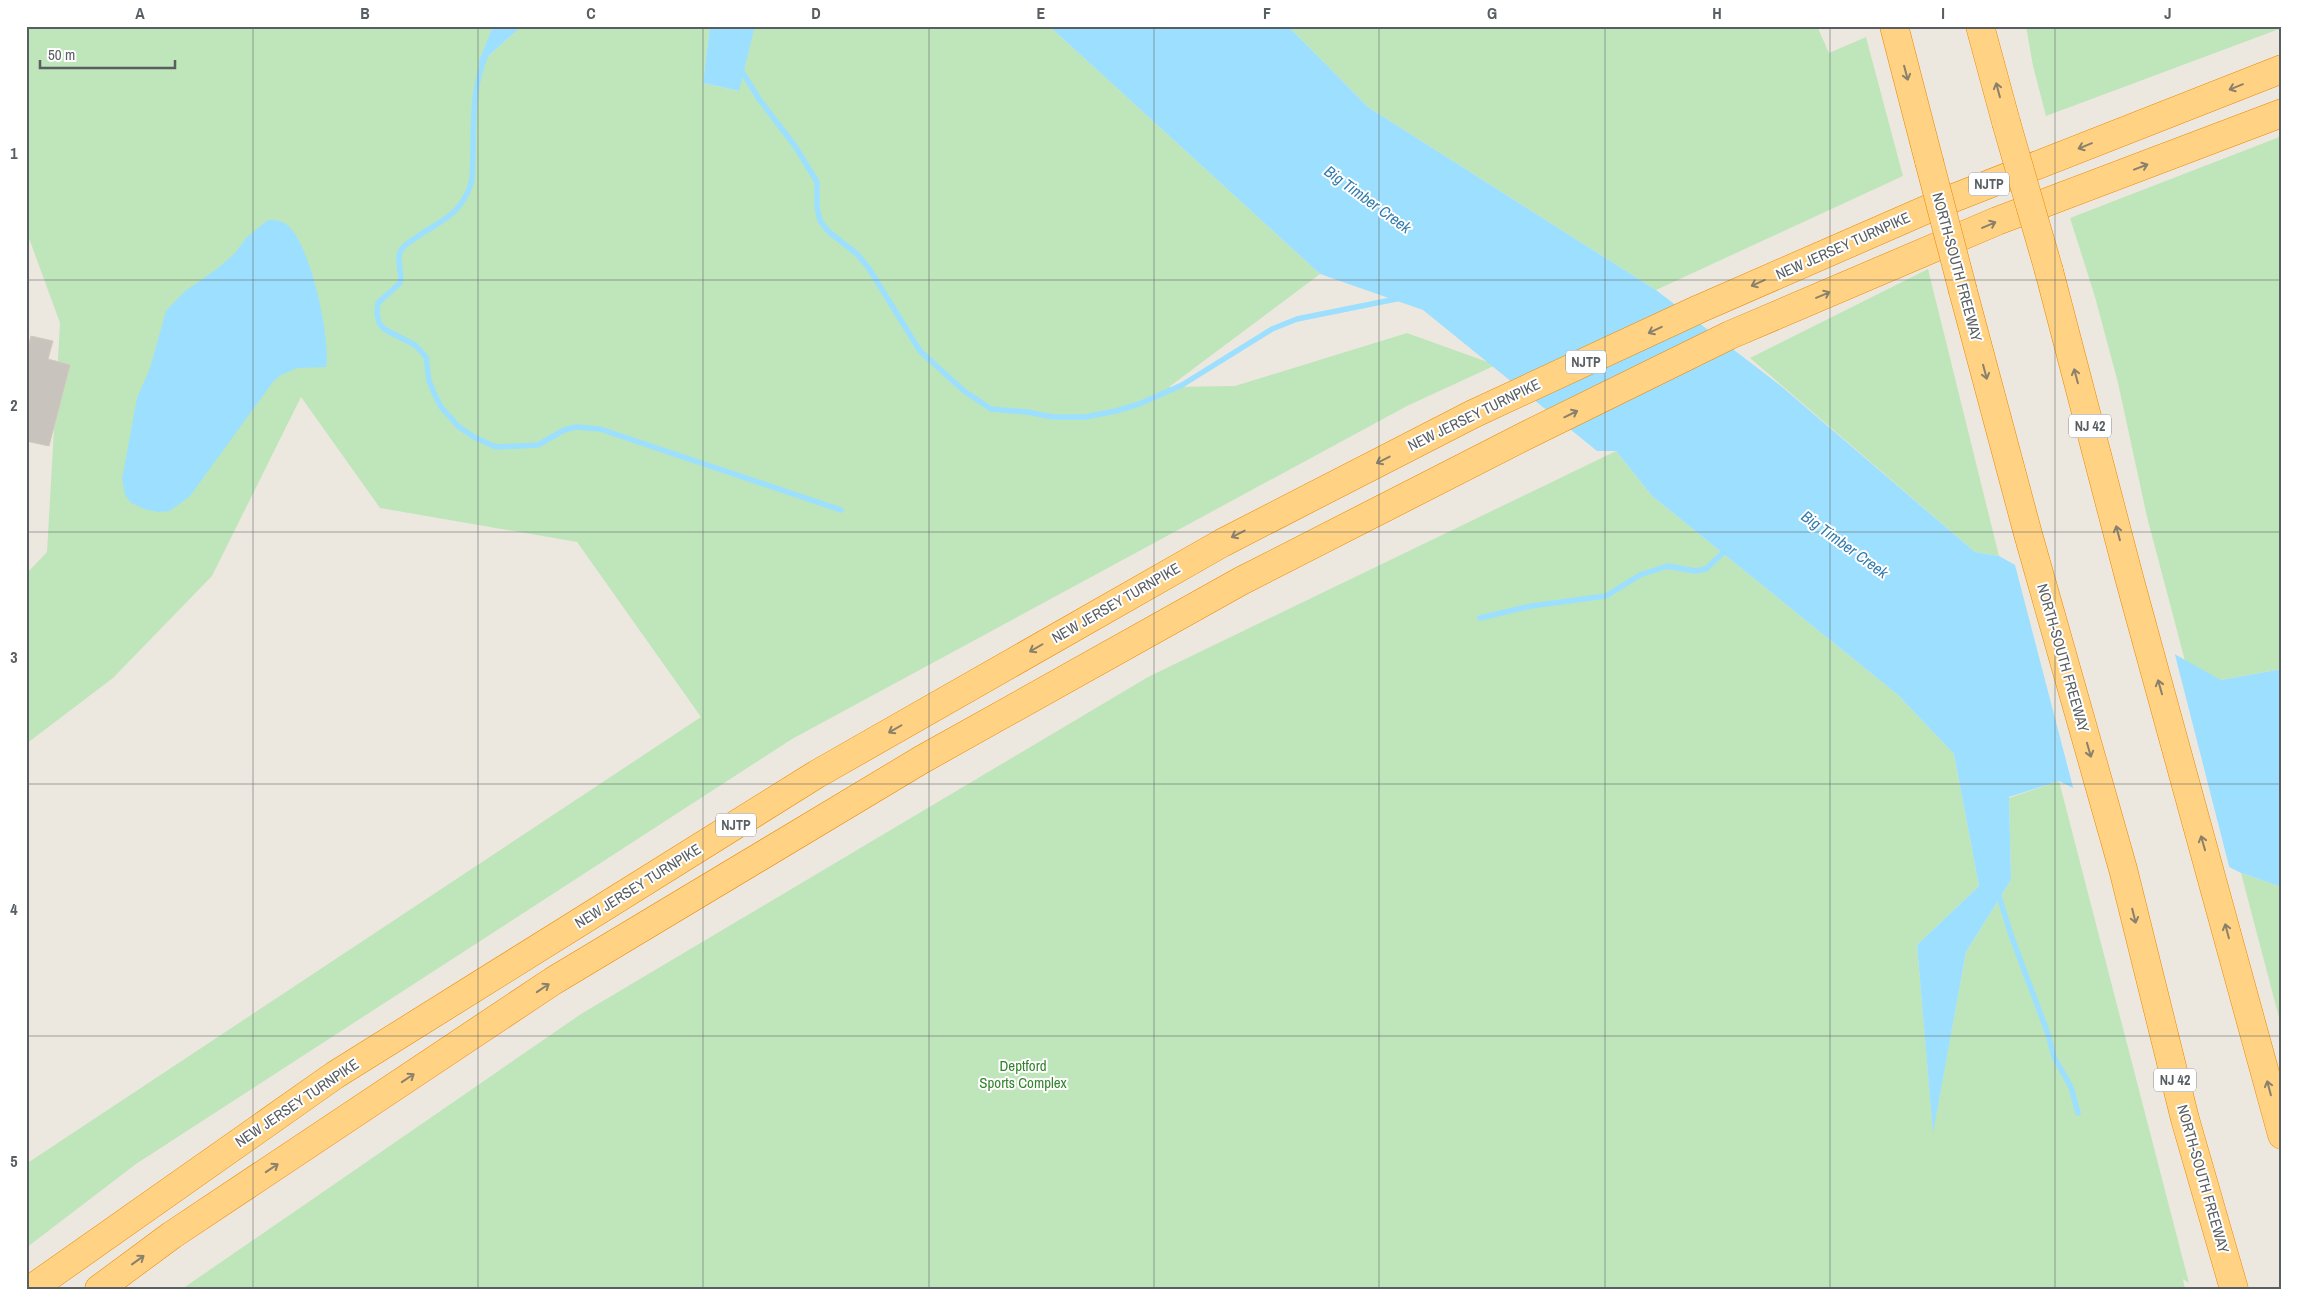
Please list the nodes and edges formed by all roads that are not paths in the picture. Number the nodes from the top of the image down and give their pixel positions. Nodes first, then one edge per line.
1 (1894, 26) edge
2 (1982, 26) edge
3 (2282, 69) edge
4 (2282, 113) edge
5 (2282, 1135) edge
6 (32, 1289) edge
7 (99, 1289) edge
8 (2234, 1289) edge

1 -> 8 highway, NORTH-SOUTH FREEWAY / NJ 42, bridge
5 -> 2 highway, NJ 42, bridge
3 -> 6 highway, NEW JERSEY TURNPIKE / NJTP
7 -> 4 highway, NJTP

